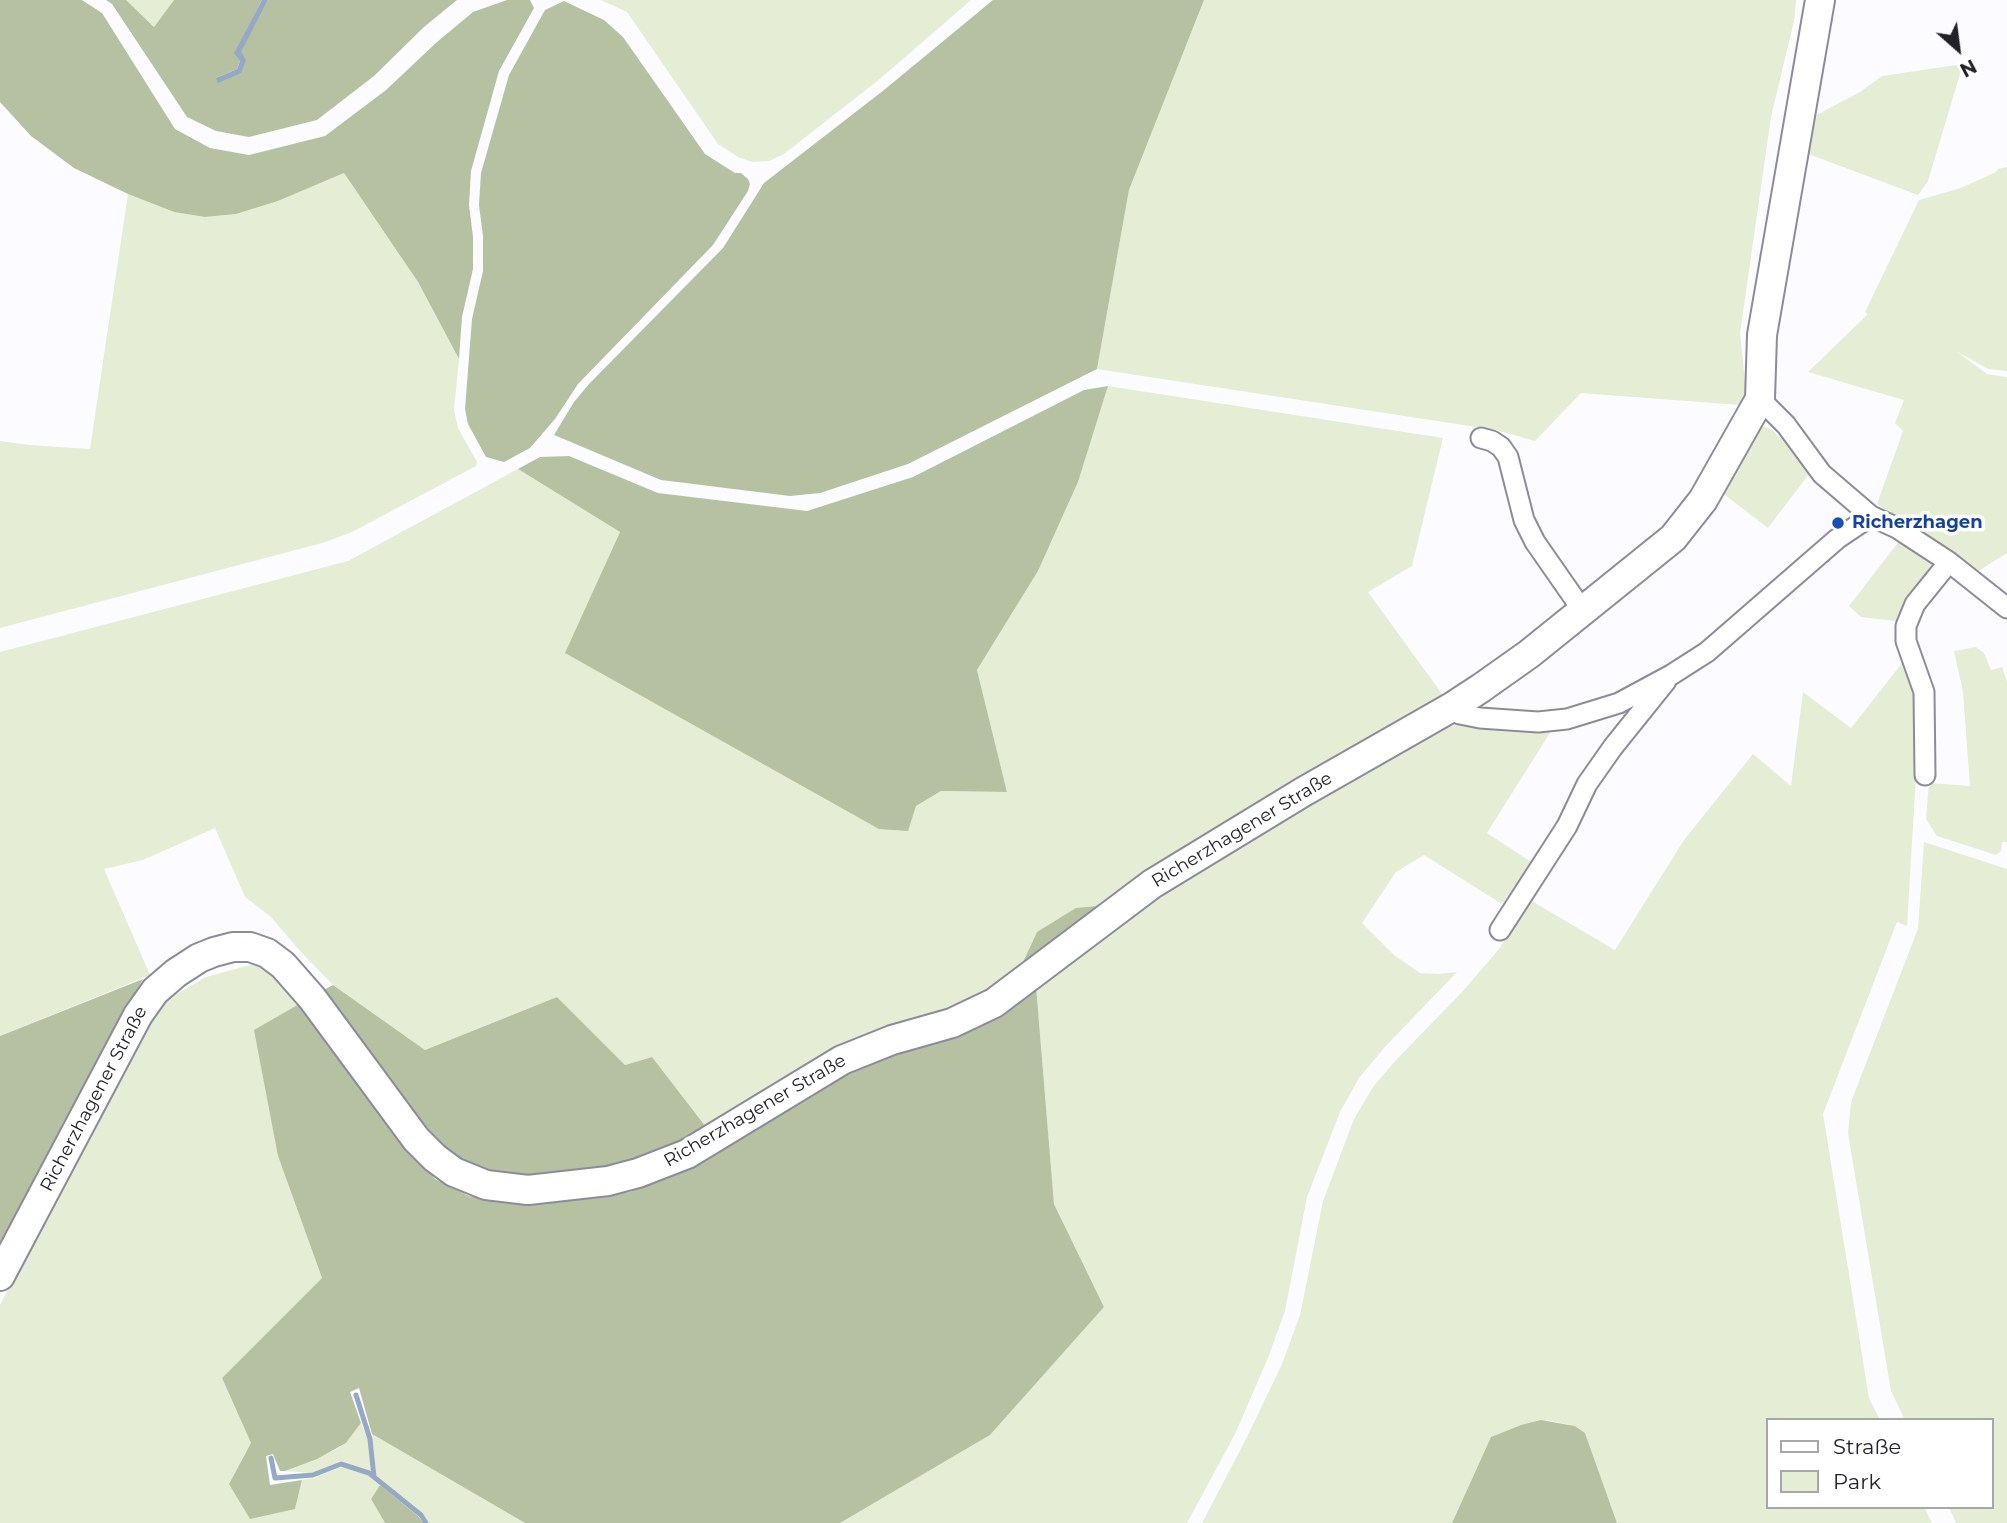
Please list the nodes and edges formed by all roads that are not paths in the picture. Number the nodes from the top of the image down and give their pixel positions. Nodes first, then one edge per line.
1 (1820, 0) edge
2 (1760, 399) junction
3 (1481, 438) dead end
4 (1871, 516) junction
5 (1949, 562) junction
6 (2007, 608) edge
7 (1583, 611) junction
8 (1671, 675) junction
9 (1452, 707) junction
10 (1925, 775) dead end
11 (1500, 930) dead end
12 (0, 1276) edge

1 - 2 street
2 - 4 street
2 - 7 street
3 - 7 street
4 - 5 street
4 - 8 street
5 - 6 street
5 - 10 street
7 - 9 street
8 - 9 street
8 - 11 street
9 - 12 street, Richerzhagener Straße

